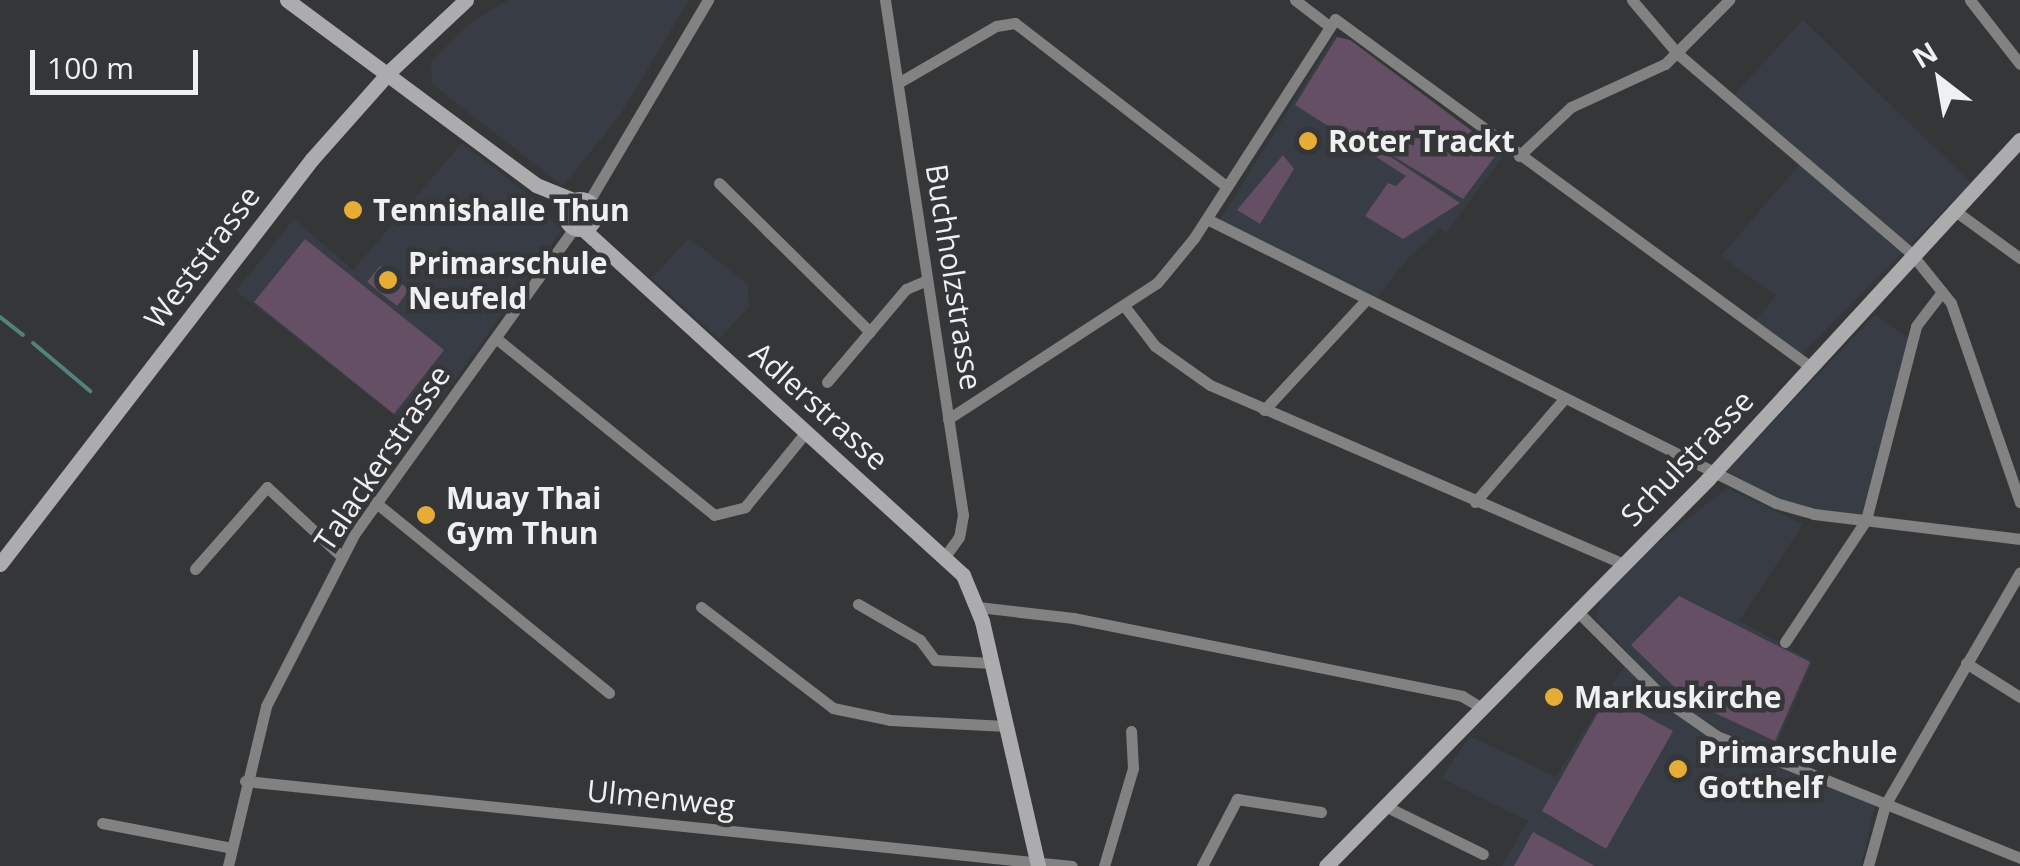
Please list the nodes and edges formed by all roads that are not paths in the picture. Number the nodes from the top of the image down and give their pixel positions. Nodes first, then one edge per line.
1 (287, 0) edge
2 (466, 0) edge
3 (708, 0) edge
4 (886, 0) edge
5 (1294, 0) edge
6 (1632, 0) edge
7 (1729, 0) edge
8 (1970, 0) edge
9 (1332, 22) junction
10 (1678, 54) junction
11 (2020, 64) edge
12 (390, 71) junction
13 (898, 83) junction
14 (2020, 140) edge
15 (1520, 156) junction
16 (719, 183) dead end
17 (536, 185) junction
18 (1227, 188) junction
19 (586, 206) junction
20 (1958, 213) junction
21 (1207, 219) junction
22 (574, 225) junction
23 (612, 252) junction
24 (1916, 258) junction
25 (2020, 258) edge
26 (926, 280) junction
27 (1942, 292) junction
28 (1366, 300) junction
29 (1125, 307) junction
30 (870, 332) junction
31 (497, 338) junction
32 (1812, 368) junction
33 (827, 382) dead end
34 (1563, 400) junction
35 (1264, 410) junction
36 (948, 419) junction
37 (806, 432) junction
38 (1714, 472) junction
39 (375, 502) junction
40 (1475, 502) junction
41 (2020, 502) edge
42 (1866, 520) junction
43 (2020, 539) edge
44 (944, 556) junction
45 (342, 558) junction
46 (1622, 563) junction
47 (0, 564) edge
48 (195, 569) dead end
49 (2020, 572) edge
50 (858, 604) dead end
51 (701, 607) dead end
52 (978, 607) junction
53 (1577, 610) junction
54 (1785, 642) dead end
55 (1966, 663) junction
56 (992, 664) junction
57 (608, 693) dead end
58 (2020, 698) edge
59 (1482, 708) junction
60 (1006, 726) junction
61 (1131, 732) dead end
62 (245, 781) junction
63 (1885, 805) junction
64 (1385, 806) junction
65 (1321, 812) dead end
66 (102, 823) dead end
67 (232, 848) junction
68 (1482, 854) dead end
69 (2020, 858) edge
70 (1335, 863) edge
71 (1037, 865) edge
72 (228, 866) edge
73 (1072, 866) edge
74 (1104, 866) edge
75 (1202, 866) edge
76 (1868, 866) edge

1 - 12 street
2 - 12 street, Weststrasse
3 - 19 street
4 - 13 street, Buchholzstrasse
5 - 9 street
6 - 10 street
7 - 10 street
8 - 11 street
9 - 15 street
9 - 18 street
10 - 15 street
10 - 24 street
12 - 17 street
12 - 47 street, Weststrasse
13 - 18 street
13 - 26 street, Buchholzstrasse
14 - 20 street, Schulstrasse
15 - 32 street
16 - 30 street
17 - 19 street
17 - 22 street, Adlerstrasse
18 - 21 street
19 - 22 street
19 - 22 street
19 - 23 street, Adlerstrasse
20 - 24 street, Schulstrasse
20 - 25 street
21 - 28 street
21 - 29 street
22 - 23 street, Adlerstrasse
22 - 31 street, Talackerstrasse
23 - 37 street, Adlerstrasse
24 - 27 street
24 - 32 street, Schulstrasse
26 - 30 street
26 - 36 street, Buchholzstrasse
27 - 41 street
27 - 42 street
28 - 34 street
28 - 35 street
29 - 35 street
29 - 36 street
30 - 33 street
31 - 37 street
31 - 39 street, Talackerstrasse
32 - 38 street, Schulstrasse
34 - 38 street
34 - 40 street
35 - 40 street
36 - 44 street, Buchholzstrasse
37 - 44 street, Adlerstrasse
38 - 42 street
38 - 46 street, Schulstrasse
39 - 45 street, Talackerstrasse
39 - 57 street
40 - 46 street
42 - 43 street
42 - 54 street
44 - 52 street, Adlerstrasse
45 - 48 street
45 - 62 street, Talackerstrasse
46 - 53 street, Schulstrasse
49 - 55 street
50 - 56 street
51 - 60 street
52 - 56 street
52 - 59 street
53 - 59 street, Schulstrasse
53 - 63 street
55 - 58 street
55 - 63 street
56 - 60 street
59 - 64 street, Schulstrasse
60 - 71 street
61 - 74 street
62 - 67 street, Talackerstrasse
62 - 71 street, Ulmenweg
63 - 69 street
63 - 76 street
64 - 68 street
64 - 70 street, Schulstrasse
65 - 75 street
66 - 67 street
67 - 72 street, Talackerstrasse
71 - 73 street, Ulmenweg

